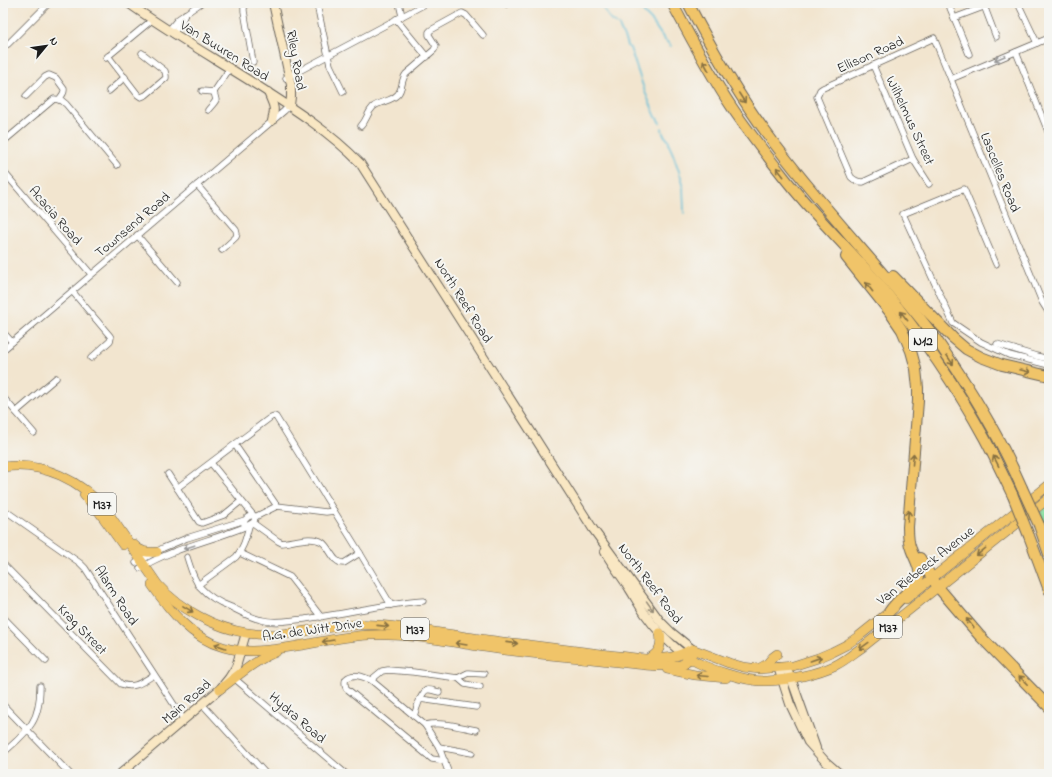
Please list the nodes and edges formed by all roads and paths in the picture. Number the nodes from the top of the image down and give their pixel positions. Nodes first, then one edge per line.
1 (49, 3) edge
2 (128, 3) edge
3 (201, 3) edge
4 (248, 3) edge
5 (272, 3) edge
6 (399, 3) edge
7 (428, 3) edge
8 (672, 3) edge
9 (688, 3) edge
10 (948, 3) edge
11 (994, 3) edge
12 (1018, 3) edge
13 (984, 5) edge
14 (318, 9) dead end
15 (399, 18) junction
16 (954, 18) junction
17 (152, 20) junction
18 (171, 32) junction
19 (484, 35) dead end
20 (996, 37) dead end
21 (934, 38) joint
22 (1049, 38) edge
23 (1037, 43) junction
24 (8, 44) dead end
25 (1016, 52) junction
26 (142, 53) dead end
27 (969, 54) dead end
28 (328, 56) junction
29 (427, 57) junction
30 (253, 62) dead end
31 (873, 65) junction
32 (230, 68) junction
33 (125, 77) junction
34 (287, 77) junction
35 (951, 79) junction
36 (290, 86) junction
37 (109, 91) dead end
38 (202, 91) dead end
39 (214, 92) junction
40 (268, 92) junction
41 (344, 92) dead end
42 (26, 96) dead end
43 (56, 99) junction
44 (287, 104) junction
45 (208, 110) dead end
46 (305, 116) junction
47 (274, 119) junction
48 (361, 126) dead end
49 (1049, 134) edge
50 (3, 142) edge
51 (913, 160) junction
52 (117, 165) dead end
53 (3, 171) edge
54 (929, 184) dead end
55 (197, 185) junction
56 (805, 203) junction
57 (828, 210) junction
58 (137, 235) junction
59 (222, 250) dead end
60 (996, 264) dead end
61 (91, 274) junction
62 (177, 282) dead end
63 (72, 291) junction
64 (1049, 313) edge
65 (3, 332) edge
66 (12, 342) junction
67 (997, 344) dead end
68 (3, 350) edge
69 (91, 358) dead end
70 (1049, 360) edge
71 (1049, 365) edge
72 (1049, 376) edge
73 (56, 378) dead end
74 (3, 397) edge
75 (16, 412) junction
76 (34, 432) dead end
77 (235, 445) junction
78 (211, 463) junction
79 (3, 467) edge
80 (3, 471) edge
81 (168, 474) dead end
82 (1049, 485) edge
83 (177, 488) junction
84 (1049, 498) edge
85 (241, 501) junction
86 (276, 506) junction
87 (3, 509) edge
88 (334, 511) junction
89 (250, 521) junction
90 (221, 527) junction
91 (594, 530) junction
92 (122, 533) junction
93 (908, 534) junction
94 (224, 535) junction
95 (157, 552) junction
96 (240, 553) junction
97 (360, 553) junction
98 (1049, 554) edge
99 (187, 557) dead end
100 (3, 564) edge
101 (140, 564) junction
102 (932, 578) junction
103 (198, 585) junction
104 (938, 587) junction
105 (1049, 590) edge
106 (423, 601) dead end
107 (391, 605) junction
108 (889, 612) junction
109 (3, 617) edge
110 (321, 617) junction
111 (246, 633) junction
112 (416, 633) junction
113 (660, 633) junction
114 (287, 648) junction
115 (240, 650) junction
116 (689, 653) junction
117 (777, 654) dead end
118 (46, 661) dead end
119 (650, 662) junction
120 (781, 667) junction
121 (759, 669) junction
122 (484, 674) dead end
123 (154, 675) junction
124 (234, 678) junction
125 (458, 678) junction
126 (786, 679) junction
127 (371, 680) junction
128 (755, 680) junction
129 (40, 686) dead end
130 (480, 687) dead end
131 (220, 689) junction
132 (439, 692) dead end
133 (420, 699) junction
134 (202, 704) junction
135 (3, 705) edge
136 (476, 707) dead end
137 (1049, 707) edge
138 (414, 716) junction
139 (184, 720) junction
140 (425, 725) junction
141 (27, 730) junction
142 (476, 730) dead end
143 (440, 747) junction
144 (3, 753) edge
145 (472, 753) dead end
146 (445, 761) junction
147 (70, 774) edge
148 (120, 774) edge
149 (266, 774) edge
150 (346, 774) edge
151 (449, 774) edge
152 (840, 774) edge

1 - 24 street
2 - 17 main road, Van Buuren Road
3 - 18 street
4 - 30 street
5 - 34 main road, Riley Road
6 - 15 street
7 - 15 street
56 -> 8 highway, N12
9 -> 57 highway, N12
10 - 16 street
11 - 13 street
12 - 23 street
13 - 16 street
13 - 20 street
14 - 28 street
15 - 28 street
15 - 29 street
16 - 27 street
17 - 18 main road, Van Buuren Road
17 - 33 street
18 - 32 main road, Van Buuren Road
19 - 29 street
21 - 31 street, Ellison Road
21 - 35 street, Lascelles Road
22 - 23 street
23 - 25 street
25 -> 35 street
25 - 49 street
26 - 33 street
28 - 34 street
28 - 41 street
29 - 48 street
31 - 51 street, Wilhelmus Street
31 - 51 street, Ellison Road
32 - 39 street
32 - 40 main road, Van Buuren Road
33 - 37 street
34 - 36 main road, Riley Road
34 - 44 main road, Riley Road
35 - 64 street, Lascelles Road
36 - 44 main road, Riley Road
36 - 46 main road
38 - 39 street
39 - 45 street
40 - 44 main road, Van Buuren Road
40 - 47 main road
42 - 43 street
43 - 50 street
43 - 52 street
44 - 46 main road, North Reef Road
44 - 47 street, Townsend Road
46 - 91 main road, North Reef Road
47 - 55 street, Townsend Road
51 - 54 street, Wilhelmus Street
53 - 61 street, Acacia Road
55 - 58 street, Townsend Road
55 - 59 street
93 -> 56 highway
105 -> 56 highway, N12, bridge
57 -> 72 highway
57 -> 98 highway, N12, bridge
58 - 61 street, Townsend Road
58 - 62 street
60 - 71 street
61 - 63 street, Townsend Road
63 - 66 street, Townsend Road
63 - 69 street
65 - 66 street
66 - 68 street, Townsend Road
67 - 70 street
73 - 75 street
74 - 75 street
75 - 76 street
77 - 78 street
77 - 86 street
77 - 88 street
78 - 83 street
78 - 85 street
79 - 92 main road, A.G. de Witt Drive / M37
80 - 101 main road, A.G. de Witt Drive / M37
81 - 83 street
82 - 102 main road, Van Riebeeck Avenue / M37
83 - 85 street
84 -> 104 main road, Van Riebeeck Avenue / M37
85 - 89 street
86 - 88 street
86 - 89 street
87 - 123 street, Alarm Road
88 - 97 street
89 - 90 street
89 - 94 street
89 - 96 street
89 - 97 street
90 - 94 street
90 - 95 street
91 - 113 main road, North Reef Road
91 -> 116 main road, North Reef Road
92 - 95 main road
92 - 101 main road, A.G. de Witt Drive / M37
93 - 102 highway
93 - 108 highway
94 -> 101 street
95 - 101 street
96 - 103 street
96 - 110 street
97 - 107 street
99 - 103 street
100 - 123 street, Krag Street
101 -> 111 main road, A.G. de Witt Drive / M37
115 -> 101 main road, A.G. de Witt Drive / M37
102 - 104 highway
102 - 108 main road, Van Riebeeck Avenue / M37
103 - 110 street
104 -> 126 main road, Van Riebeeck Avenue / M37
137 -> 104 highway
106 - 107 street
107 - 110 street
120 -> 108 main road, Van Riebeeck Avenue / M37
109 - 118 street
111 -> 112 main road, A.G. de Witt Drive / M37
111 - 115 main road, Main Road
112 -> 114 main road, A.G. de Witt Drive / M37
112 - 119 main road, A.G. de Witt Drive / M37
113 - 116 main road, North Reef Road
113 - 119 main road
114 - 115 main road, A.G. de Witt Drive / M37
114 - 124 main road
115 - 131 main road, Main Road
116 - 119 main road, A.G. de Witt Drive / M37
116 - 121 main road, Van Riebeeck Avenue / M37
116 - 128 main road, M37
117 - 121 main road
128 -> 119 main road
120 - 121 main road, Van Riebeeck Avenue / M37
120 - 126 main road
122 - 125 street
123 - 139 street, Alarm Road
124 - 131 main road
124 - 150 street, Hydra Road
125 - 127 street
125 - 130 street
126 - 128 main road, M37
126 - 152 main road
127 - 138 street
127 - 146 street
129 - 141 street
131 - 134 main road, Main Road
132 - 133 street
133 - 136 street
133 - 138 street
134 - 139 main road, Main Road
134 - 149 street
135 - 141 street
138 - 140 street
139 - 148 main road, Main Road
140 - 142 street
140 - 143 street
141 - 144 street
141 - 147 street
143 - 145 street
143 - 146 street
146 - 151 street

